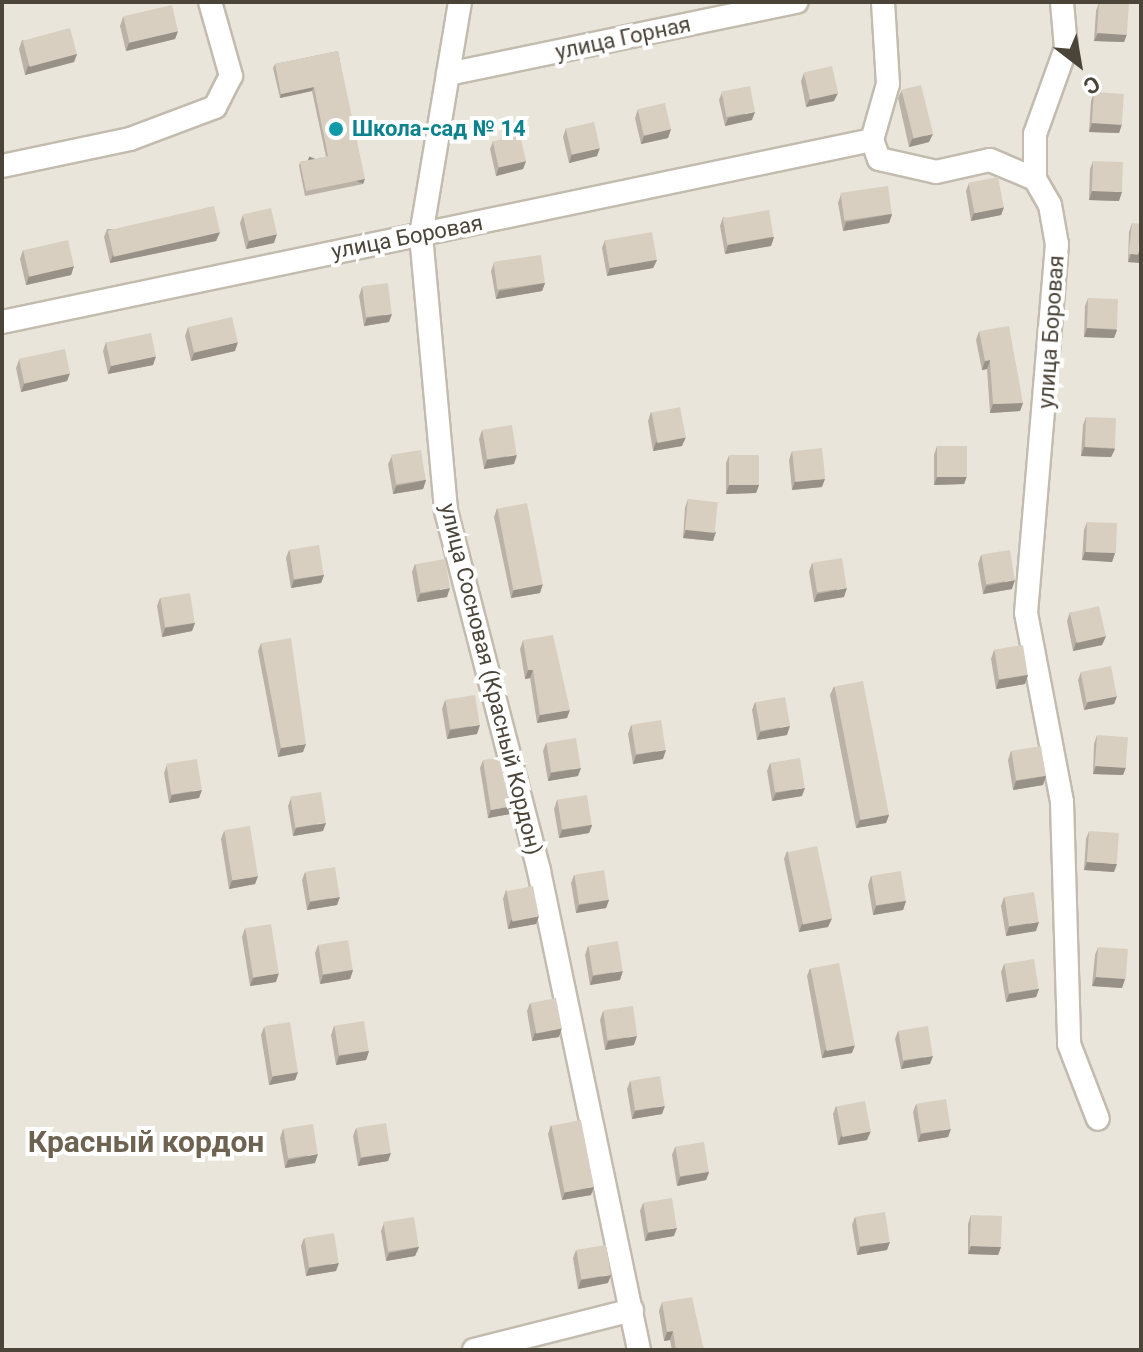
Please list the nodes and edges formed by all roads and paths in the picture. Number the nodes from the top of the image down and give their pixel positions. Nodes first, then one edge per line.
1 (210, 2) edge
2 (460, 2) edge
3 (797, 2) edge
4 (883, 2) edge
5 (1062, 2) edge
6 (448, 74) junction
7 (872, 140) junction
8 (2, 166) edge
9 (1035, 179) junction
10 (421, 235) junction
11 (2, 322) edge
12 (1098, 1119) dead end
13 (632, 1310) junction
14 (474, 1350) edge
15 (639, 1350) edge

1 - 8 street
2 - 6 street, улица Сосновая (Красный Кордон)
3 - 6 street, улица Горная
4 - 7 street
5 - 9 street
6 - 10 street, улица Сосновая (Красный Кордон)
7 - 9 street
7 - 10 street, улица Боровая
9 - 12 street, улица Боровая
10 - 11 street, улица Боровая
10 - 13 street, улица Сосновая (Красный Кордон)
13 - 14 street
13 - 15 street, улица Сосновая (Красный Кордон)

